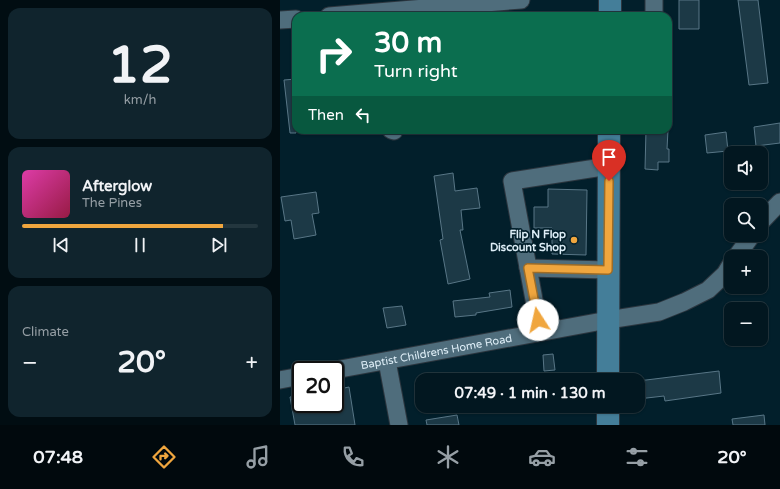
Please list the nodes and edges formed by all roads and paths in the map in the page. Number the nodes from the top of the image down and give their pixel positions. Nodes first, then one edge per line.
1 (521, 0) edge
2 (610, 0) edge
3 (654, 0) edge
4 (498, 1) edge
5 (381, 12) edge
6 (610, 12) edge
7 (654, 12) edge
8 (292, 19) edge
9 (280, 20) edge
10 (609, 134) edge
11 (609, 166) junction
12 (780, 202) edge
13 (768, 215) edge
14 (528, 268) junction
15 (608, 270) junction
16 (724, 275) edge
17 (608, 320) junction
18 (540, 332) junction
19 (387, 361) junction
20 (344, 368) edge
21 (608, 373) edge
22 (292, 378) edge
23 (280, 380) edge
24 (608, 413) edge
25 (399, 425) edge
26 (608, 425) edge

1 - 4 street
2 - 6 main road
3 - 7 street
4 - 5 street
8 - 9 street
10 - 11 main road
11 - 14 street
11 - 15 main road
12 - 13 street
14 - 15 street
14 - 18 street
15 - 17 main road
16 - 17 street, Baptist Childrens Home Road
17 - 18 street, Baptist Childrens Home Road
17 - 21 main road
18 - 19 street, Baptist Childrens Home Road
19 - 20 street, Baptist Childrens Home Road
19 - 25 street
22 - 23 street
24 - 26 main road

